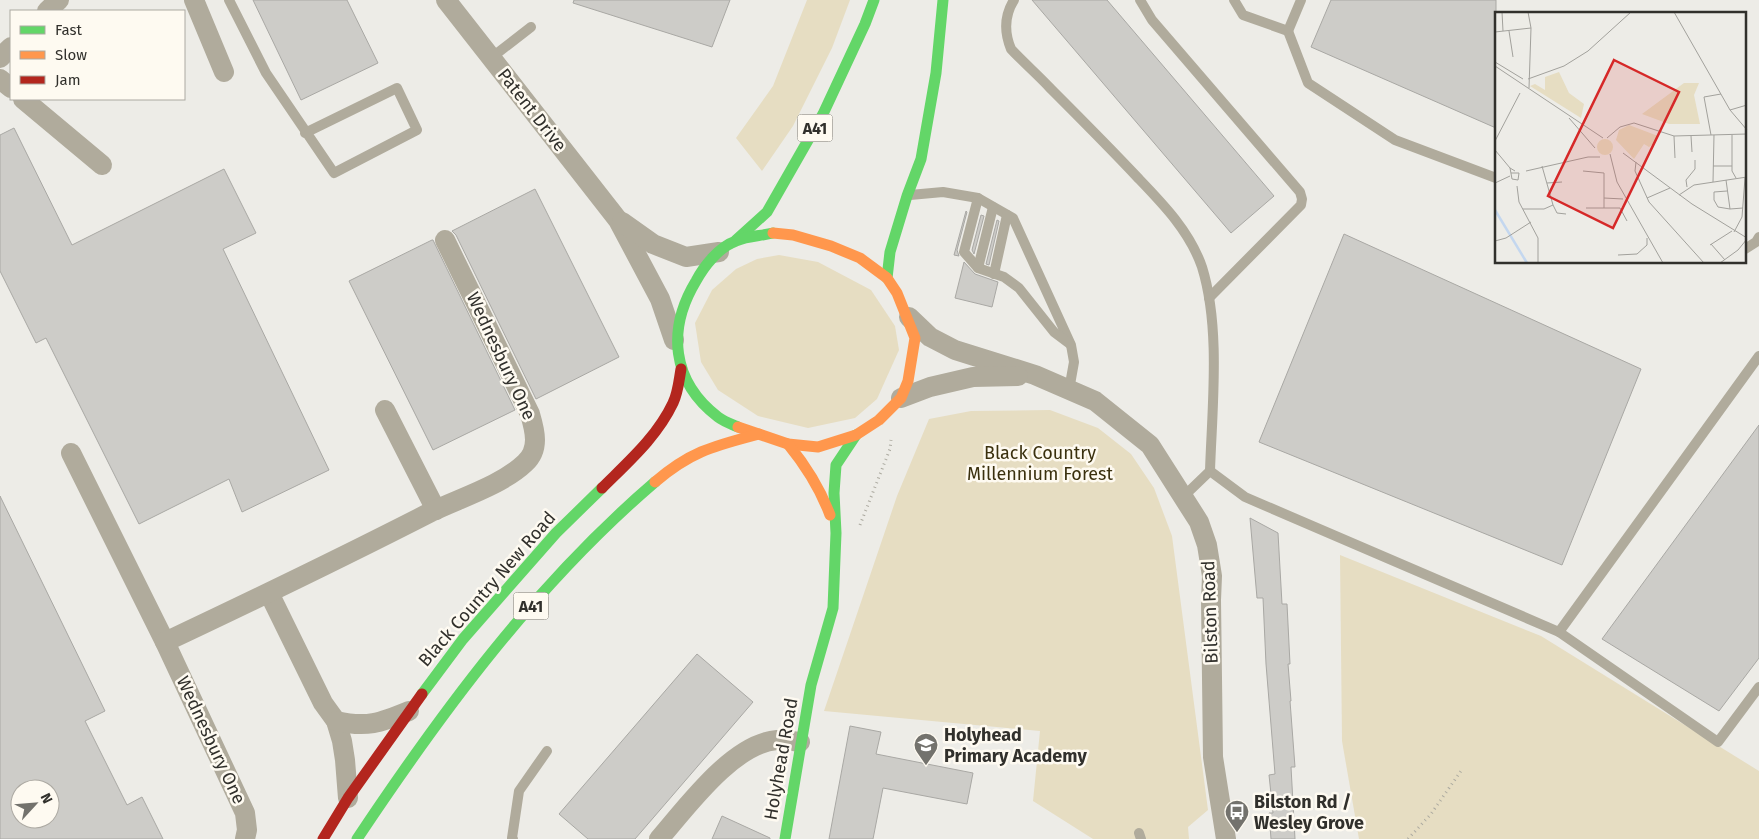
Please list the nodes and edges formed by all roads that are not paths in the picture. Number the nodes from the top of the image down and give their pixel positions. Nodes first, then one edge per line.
1 (59, 0) edge
2 (194, 0) edge
3 (229, 0) edge
4 (446, 0) edge
5 (874, 0) edge
6 (943, 0) edge
7 (1014, 0) edge
8 (1140, 0) edge
9 (1234, 0) edge
10 (1301, 0) edge
11 (48, 10) edge
12 (531, 27) dead end
13 (1288, 31) junction
14 (10, 48) edge
15 (0, 58) edge
16 (491, 58) junction
17 (224, 72) dead end
18 (0, 79) edge
19 (10, 87) edge
20 (24, 100) edge
21 (305, 132) junction
22 (102, 165) dead end
23 (1495, 178) edge
24 (907, 196) junction
25 (978, 198) junction
26 (993, 207) junction
27 (1007, 215) junction
28 (618, 220) junction
29 (1759, 237) edge
30 (445, 240) dead end
31 (727, 247) junction
32 (1746, 248) edge
33 (978, 268) junction
34 (994, 274) junction
35 (887, 278) junction
36 (1209, 298) junction
37 (907, 314) junction
38 (1071, 345) junction
39 (677, 347) junction
40 (1759, 356) edge
41 (681, 369) junction
42 (1035, 375) junction
43 (1069, 390) junction
44 (897, 402) junction
45 (385, 410) dead end
46 (759, 434) junction
47 (856, 435) junction
48 (788, 444) junction
49 (71, 453) dead end
50 (1210, 471) junction
51 (1183, 497) junction
52 (436, 510) junction
53 (836, 532) junction
54 (836, 556) junction
55 (269, 593) junction
56 (821, 598) dead end
57 (816, 630) dead end
58 (1559, 632) junction
59 (165, 642) junction
60 (811, 685) junction
61 (1759, 687) edge
62 (409, 711) junction
63 (336, 722) junction
64 (800, 742) junction
65 (547, 751) dead end
66 (348, 798) junction
67 (245, 839) edge
68 (323, 839) edge
69 (357, 839) edge
70 (511, 839) edge
71 (659, 839) edge
72 (785, 839) edge
73 (1226, 839) edge

1 - 11 street
2 - 17 street
3 - 21 lane
4 - 16 street, Patent Drive
5 - 31 main road, A41
6 - 24 main road
7 - 36 lane
8 - 36 lane
9 - 13 lane
10 - 13 lane
12 - 16 lane
13 - 23 lane
14 - 15 street
16 - 28 street, Patent Drive
18 - 19 street
20 - 22 street
21 - 21 lane
24 - 25 lane
24 - 35 main road
25 - 26 lane
25 - 33 lane
26 - 27 lane
26 - 33 lane
27 - 34 lane
27 - 38 lane
28 - 31 street, Patent Drive
28 - 39 street, Patent Drive
29 - 32 lane
30 - 52 street, Wednesbury One
31 - 35 main road, A41
31 - 39 main road, A41
33 - 34 lane
34 - 38 lane
35 - 37 main road, A41
36 - 50 lane
37 - 42 street, Bilston Road
37 - 44 main road, A41
38 - 43 lane
39 - 41 main road, A41
40 - 58 lane
41 - 46 main road, A41
41 - 62 main road, Black Country New Road / A41
42 - 43 street, Bilston Road
42 - 44 street, Bilston Road
43 - 51 street, Bilston Road
44 - 47 main road, A41
45 - 52 street
46 - 48 main road, A41
46 - 69 main road, A41
47 - 48 main road, A41
47 - 53 main road, Holyhead Road
48 - 53 main road, Holyhead Road
49 - 59 street, Wednesbury One
50 - 51 lane
50 - 58 lane
51 - 73 street, Bilston Road
52 - 55 street, Wednesbury One
53 - 54 main road, Holyhead Road
54 - 56 main road, Holyhead Road
54 - 60 main road, Holyhead Road
55 - 59 street, Wednesbury One
55 - 63 street
57 - 60 main road, Holyhead Road
58 - 61 lane
59 - 67 street, Wednesbury One
60 - 64 main road, Holyhead Road
62 - 63 street
62 - 66 main road, Black Country New Road / A41
63 - 66 street
64 - 71 street
64 - 72 main road, Holyhead Road
65 - 70 lane
66 - 68 main road, Black Country New Road / A41

